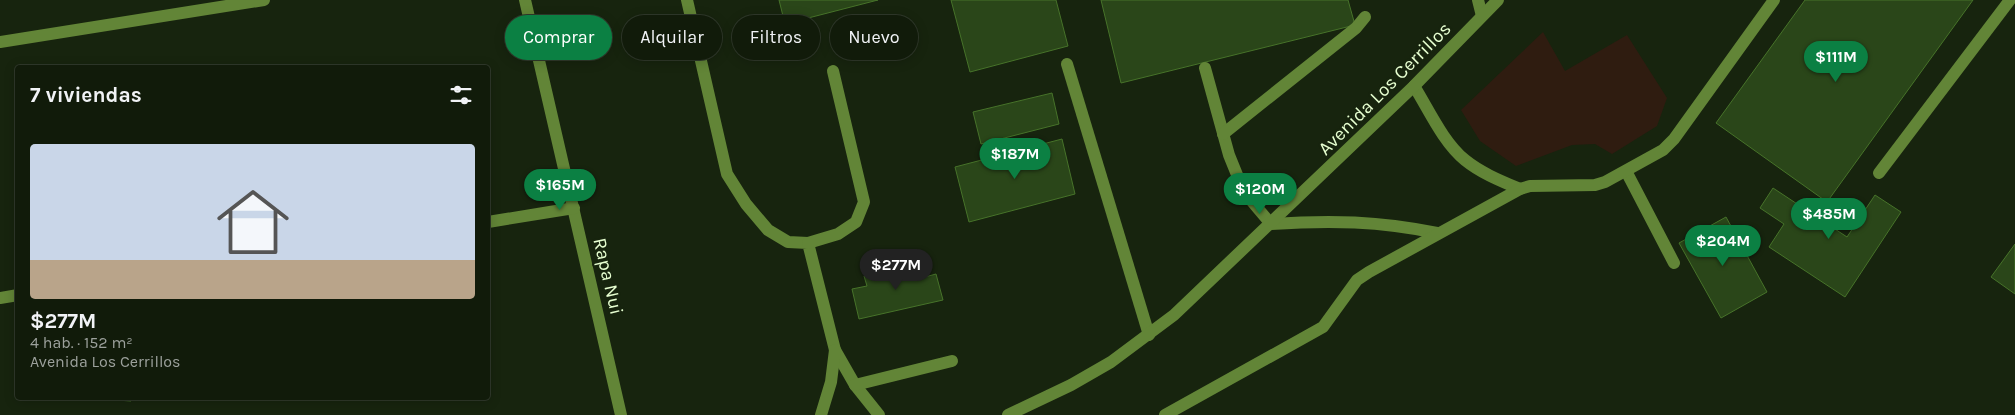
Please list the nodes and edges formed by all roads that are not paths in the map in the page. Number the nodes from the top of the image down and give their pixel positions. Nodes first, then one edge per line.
1 (264, 0) edge
2 (525, 0) edge
3 (687, 0) edge
4 (1478, 0) edge
5 (1498, 0) edge
6 (1774, 0) edge
7 (2010, 0) edge
8 (1482, 16) junction
9 (1365, 17) dead end
10 (0, 42) edge
11 (1067, 64) dead end
12 (1205, 68) dead end
13 (832, 71) dead end
14 (1414, 86) junction
15 (1223, 134) junction
16 (1626, 171) junction
17 (1879, 173) dead end
18 (1520, 189) junction
19 (574, 208) junction
20 (490, 222) edge
21 (1272, 224) junction
22 (1437, 233) junction
23 (808, 243) junction
24 (1674, 263) dead end
25 (15, 296) edge
26 (0, 298) edge
27 (1149, 335) junction
28 (835, 350) junction
29 (952, 361) dead end
30 (855, 385) junction
31 (621, 415) edge
32 (821, 415) edge
33 (879, 415) edge
34 (1008, 415) edge
35 (1165, 415) edge

1 - 10 street
2 - 19 street, Rapa Nui
3 - 23 street
4 - 8 street
5 - 8 street, Avenida Los Cerrillos
6 - 16 street
7 - 17 street
8 - 14 street, Avenida Los Cerrillos
9 - 15 street
11 - 27 street
12 - 15 street
13 - 23 street
14 - 18 street
14 - 21 street, Avenida Los Cerrillos
15 - 21 street
16 - 18 street
16 - 24 street
18 - 22 street
19 - 20 street
19 - 31 street, Rapa Nui
21 - 22 street
21 - 27 street, Avenida Los Cerrillos
22 - 35 street
23 - 28 street
25 - 26 street
27 - 34 street, Avenida Los Cerrillos
28 - 30 street
28 - 32 street
29 - 30 street
30 - 33 street

